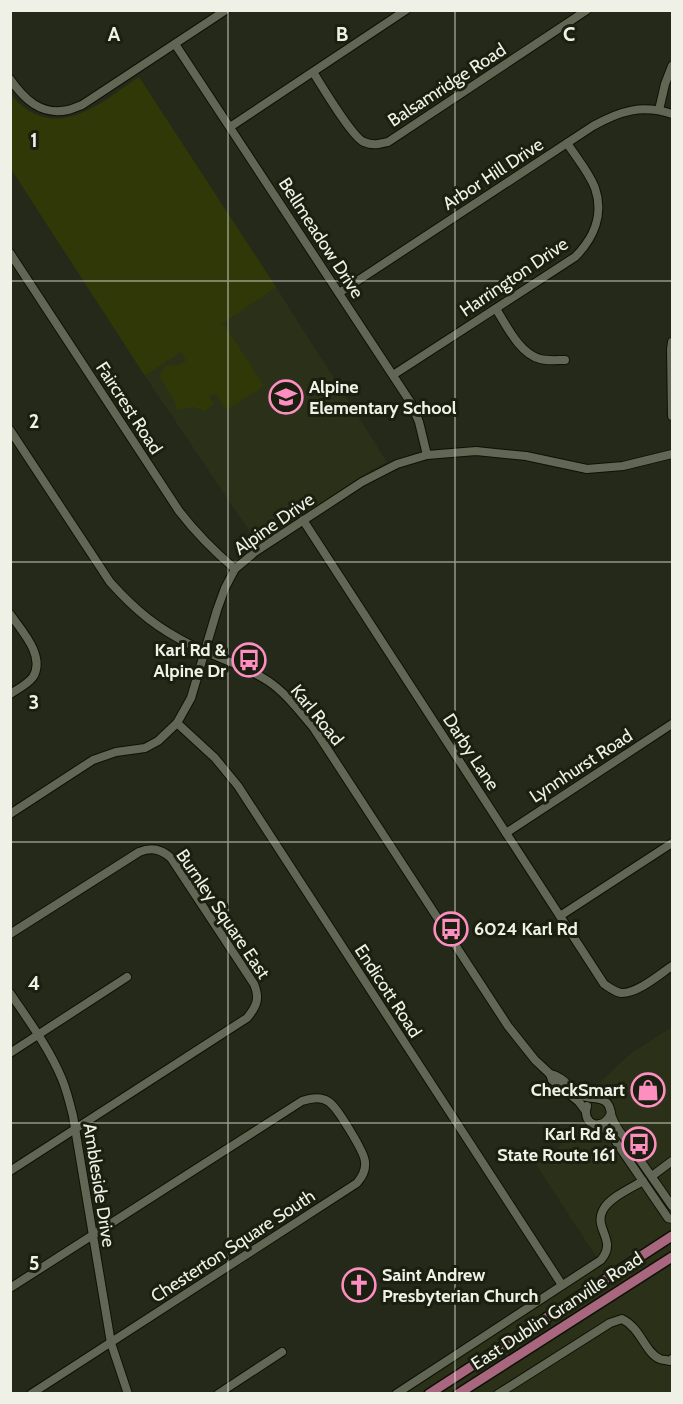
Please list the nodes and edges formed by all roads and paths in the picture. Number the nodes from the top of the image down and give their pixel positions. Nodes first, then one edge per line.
1 (226, 10) edge
2 (406, 10) edge
3 (587, 10) edge
4 (175, 44) junction
5 (672, 66) edge
6 (313, 72) junction
7 (10, 79) edge
8 (659, 110) junction
9 (672, 114) edge
10 (230, 126) junction
11 (567, 143) junction
12 (10, 253) edge
13 (339, 293) junction
14 (496, 309) junction
15 (672, 342) edge
16 (565, 360) dead end
17 (393, 375) junction
18 (672, 417) edge
19 (10, 430) edge
20 (672, 454) edge
21 (427, 455) junction
22 (303, 520) junction
23 (236, 569) junction
24 (10, 614) edge
25 (205, 651) junction
26 (10, 694) edge
27 (177, 723) junction
28 (672, 724) edge
29 (10, 814) edge
30 (506, 832) junction
31 (672, 843) edge
32 (560, 916) junction
33 (10, 934) edge
34 (672, 966) edge
35 (127, 977) dead end
36 (10, 993) edge
37 (38, 1035) junction
38 (10, 1053) edge
39 (550, 1074) junction
40 (594, 1099) junction
41 (585, 1110) junction
42 (611, 1113) junction
43 (600, 1124) junction
44 (74, 1130) junction
45 (672, 1161) edge
46 (10, 1171) edge
47 (652, 1176) junction
48 (643, 1181) junction
49 (672, 1206) edge
50 (672, 1219) edge
51 (92, 1236) junction
52 (672, 1236) edge
53 (672, 1257) edge
54 (562, 1285) junction
55 (10, 1288) edge
56 (111, 1343) junction
57 (282, 1352) dead end
58 (672, 1359) edge
59 (31, 1394) edge
60 (128, 1394) edge
61 (218, 1394) edge
62 (396, 1394) edge
63 (429, 1394) edge
64 (458, 1394) edge
65 (498, 1394) edge

1 - 4 street
2 - 6 street
3 - 6 street, Balsamridge Road
4 - 7 street
4 - 10 street, Bellmeadow Drive
5 - 8 street
6 - 10 street
8 - 9 street, Arbor Hill Drive
8 - 11 street, Arbor Hill Drive
10 - 13 street, Bellmeadow Drive
11 - 13 street, Arbor Hill Drive
11 - 14 street, Harrington Drive
12 - 23 street, Faircrest Road
13 - 17 street, Bellmeadow Drive
14 - 16 street
14 - 17 street, Harrington Drive
15 - 18 street
17 - 21 street, Bellmeadow Drive
19 - 25 street, Karl Road
20 - 21 street, Alpine Drive
21 - 22 street, Alpine Drive
22 - 23 street, Alpine Drive
22 - 30 street, Darby Lane
23 - 25 street, Alpine Drive
24 - 26 street
25 - 27 street, Alpine Drive
25 - 39 street, Karl Road
27 - 29 street, Alpine Drive
27 - 54 street, Endicott Road
28 - 30 street, Lynnhurst Road
30 - 32 street, Darby Lane
31 - 32 street
32 - 34 street, Darby Lane
33 - 44 street, Burnley Square East
35 - 37 street
36 - 37 street, Ambleside Drive
37 - 38 street
37 - 44 street, Ambleside Drive
39 - 40 street, Karl Road
39 - 41 street, Karl Road
40 - 41 street
40 - 42 street
41 - 43 street
42 - 43 street
42 - 47 street
43 - 48 street
44 - 46 street
44 - 51 street, Ambleside Drive
45 - 47 street
47 - 49 street
48 - 50 street
48 - 54 street, East Dublin Granville Road
51 - 55 street
51 - 56 street, Ambleside Drive
51 - 56 street, Chesterton Square South
52 - 63 main road, East Dublin Granville Road
53 - 64 main road, East Dublin Granville Road
54 - 62 street, East Dublin Granville Road
56 - 59 street, Chesterton Square South
56 - 60 street, Ambleside Drive
57 - 61 street
58 - 65 street, East Dublin Granville Road

